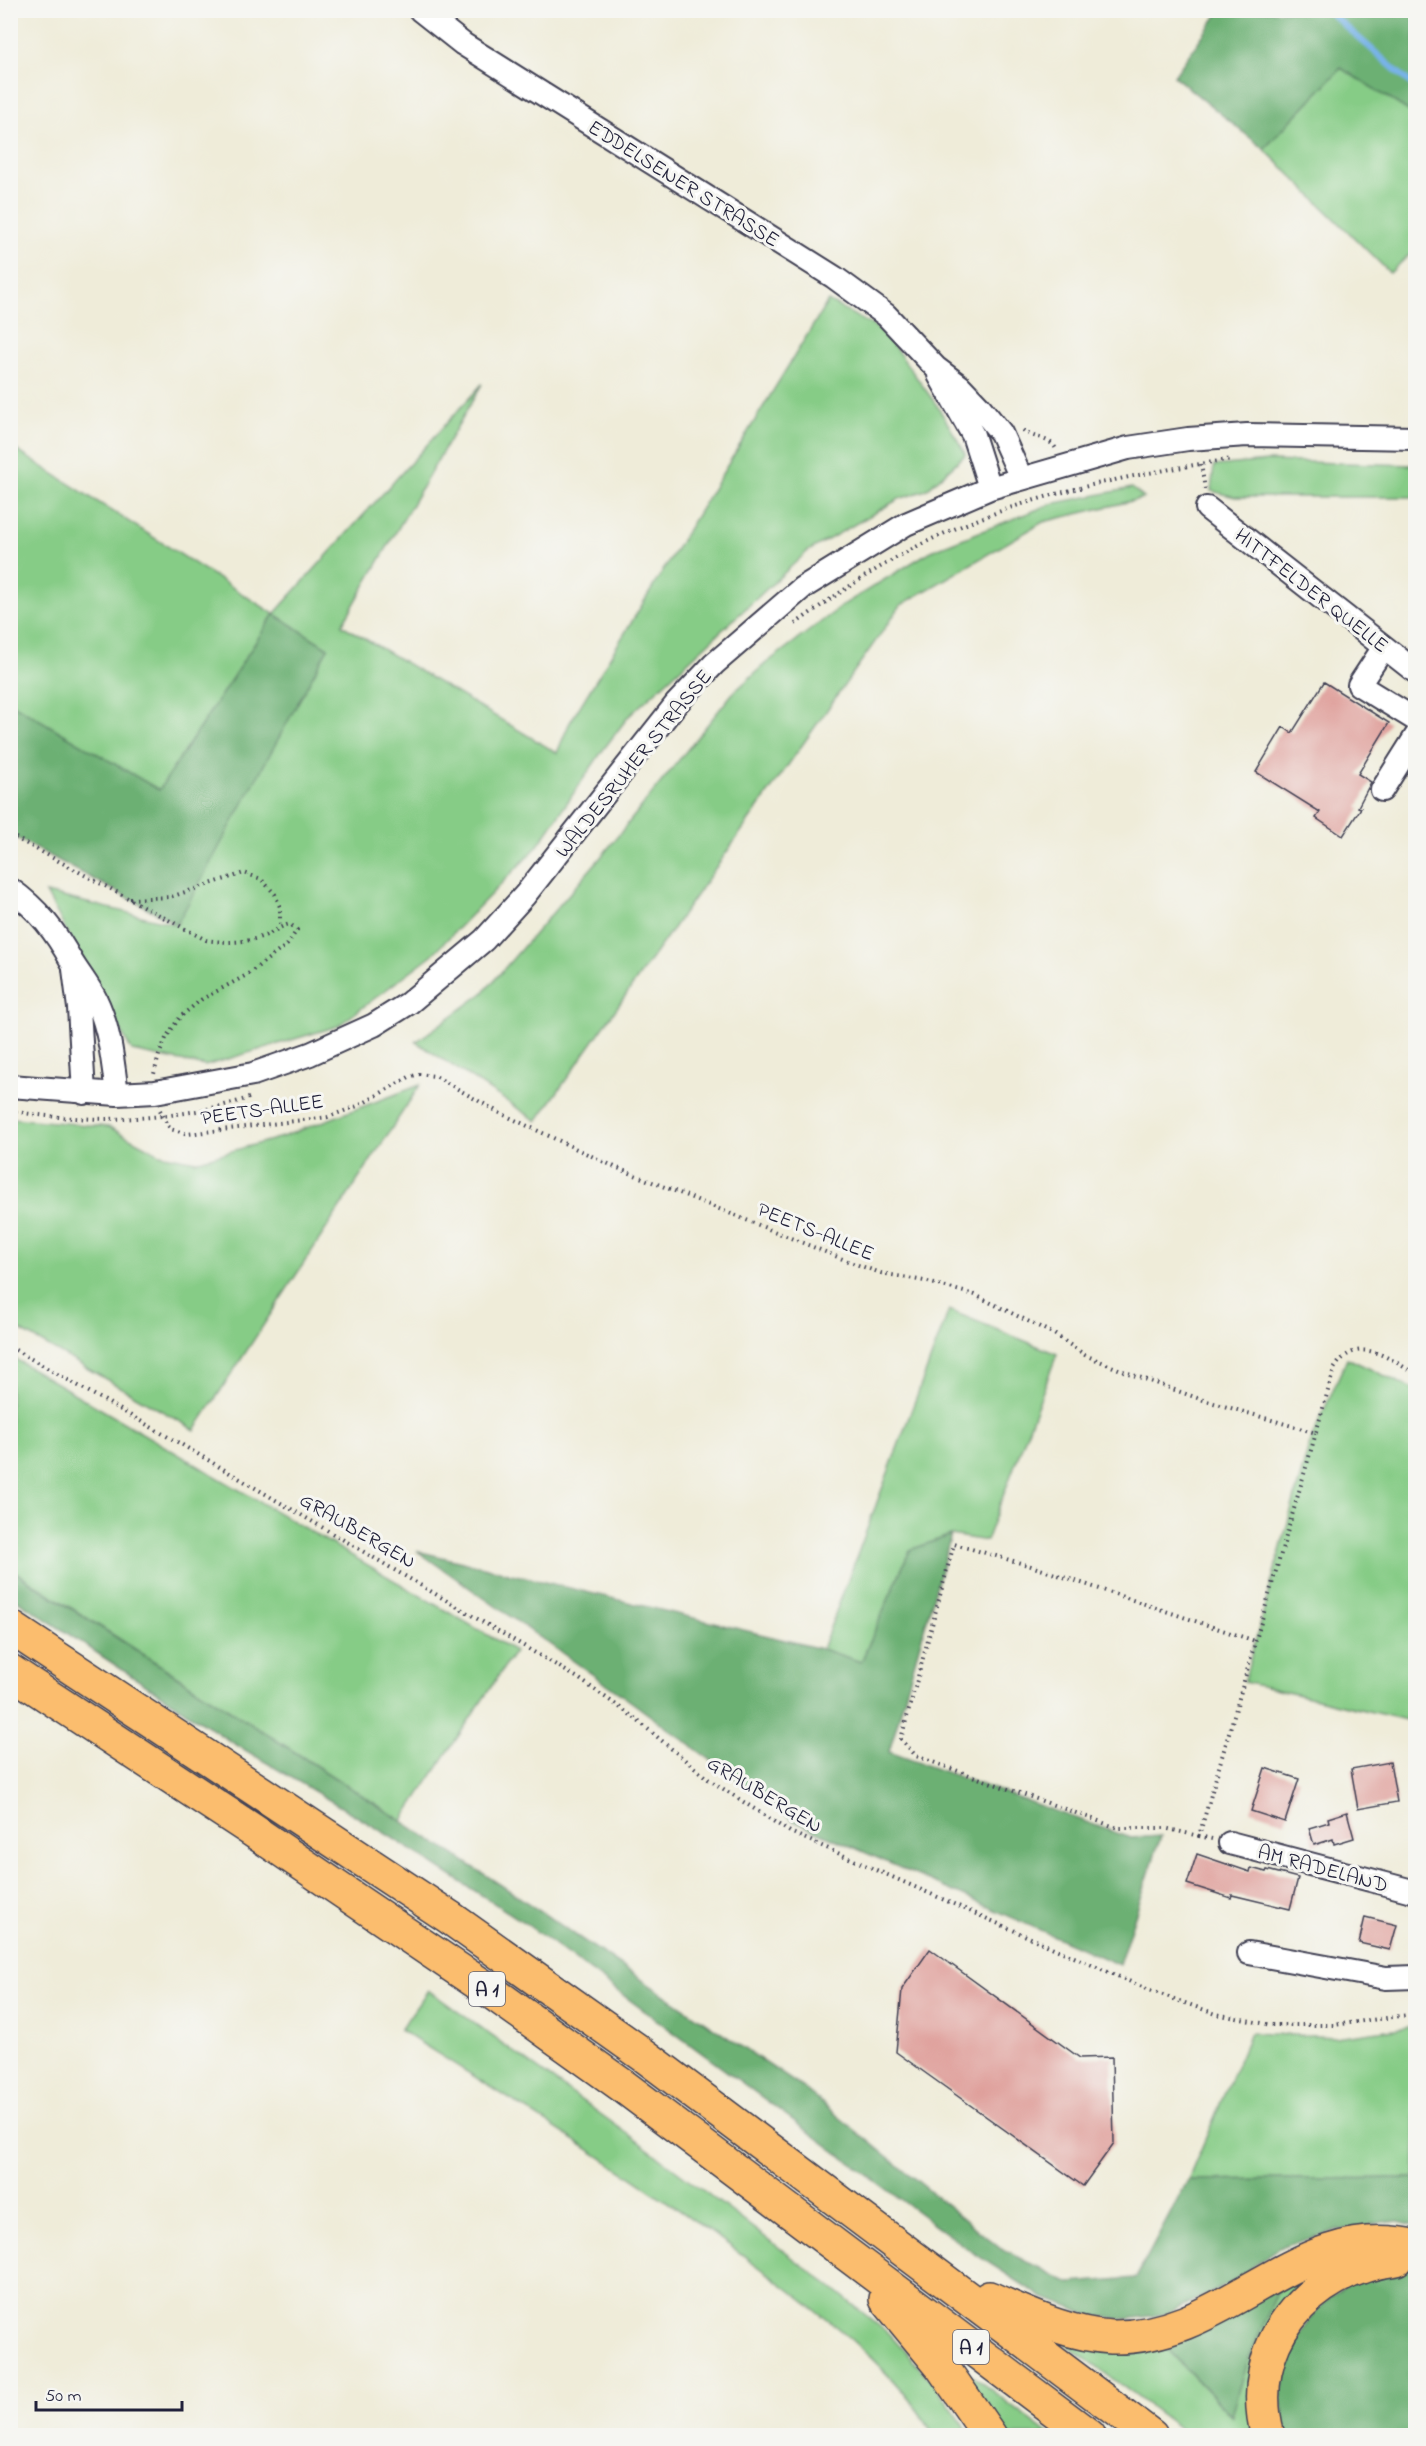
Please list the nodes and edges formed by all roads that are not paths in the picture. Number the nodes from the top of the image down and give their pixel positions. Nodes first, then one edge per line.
1 (420, 10) edge
2 (936, 368) junction
3 (1416, 438) edge
4 (1022, 478) junction
5 (990, 488) junction
6 (1207, 508) dead end
7 (1384, 647) junction
8 (1416, 672) edge
9 (1416, 720) edge
10 (1416, 736) edge
11 (1382, 790) dead end
12 (10, 889) edge
13 (74, 964) junction
14 (10, 1086) edge
15 (84, 1093) junction
16 (117, 1094) junction
17 (10, 1627) edge
18 (10, 1671) edge
19 (1230, 1843) road end
20 (1416, 1892) edge
21 (1249, 1953) dead end
22 (1416, 1977) edge
23 (1416, 2247) edge
24 (1416, 2257) edge
25 (853, 2258) junction
26 (941, 2278) junction
27 (990, 2436) edge
28 (1089, 2436) edge
29 (1151, 2436) edge
30 (1268, 2436) edge

1 - 2 street, EDDELSENER STRASSE
2 - 4 street, EDDELSENER STRASSE
2 - 5 street, EDDELSENER STRASSE
3 - 4 street, WALDESRUHER STRASSE
4 - 5 street, WALDESRUHER STRASSE
5 - 16 street, WALDESRUHER STRASSE
6 - 7 street, HITTFELDER QUELLE
7 - 8 street, HITTFELDER QUELLE
7 - 9 street
10 - 11 street
12 - 13 street
13 - 15 street
13 - 16 street
14 - 15 street, WALDESRUHER STRASSE
15 - 16 street, WALDESRUHER STRASSE
17 - 26 highway, A 1
18 - 25 highway, A 1
19 - 20 street, AM RADELAND
21 - 22 street
23 - 26 highway
24 - 30 highway
25 - 27 highway
25 - 28 highway, A 1
26 - 29 highway, A 1

